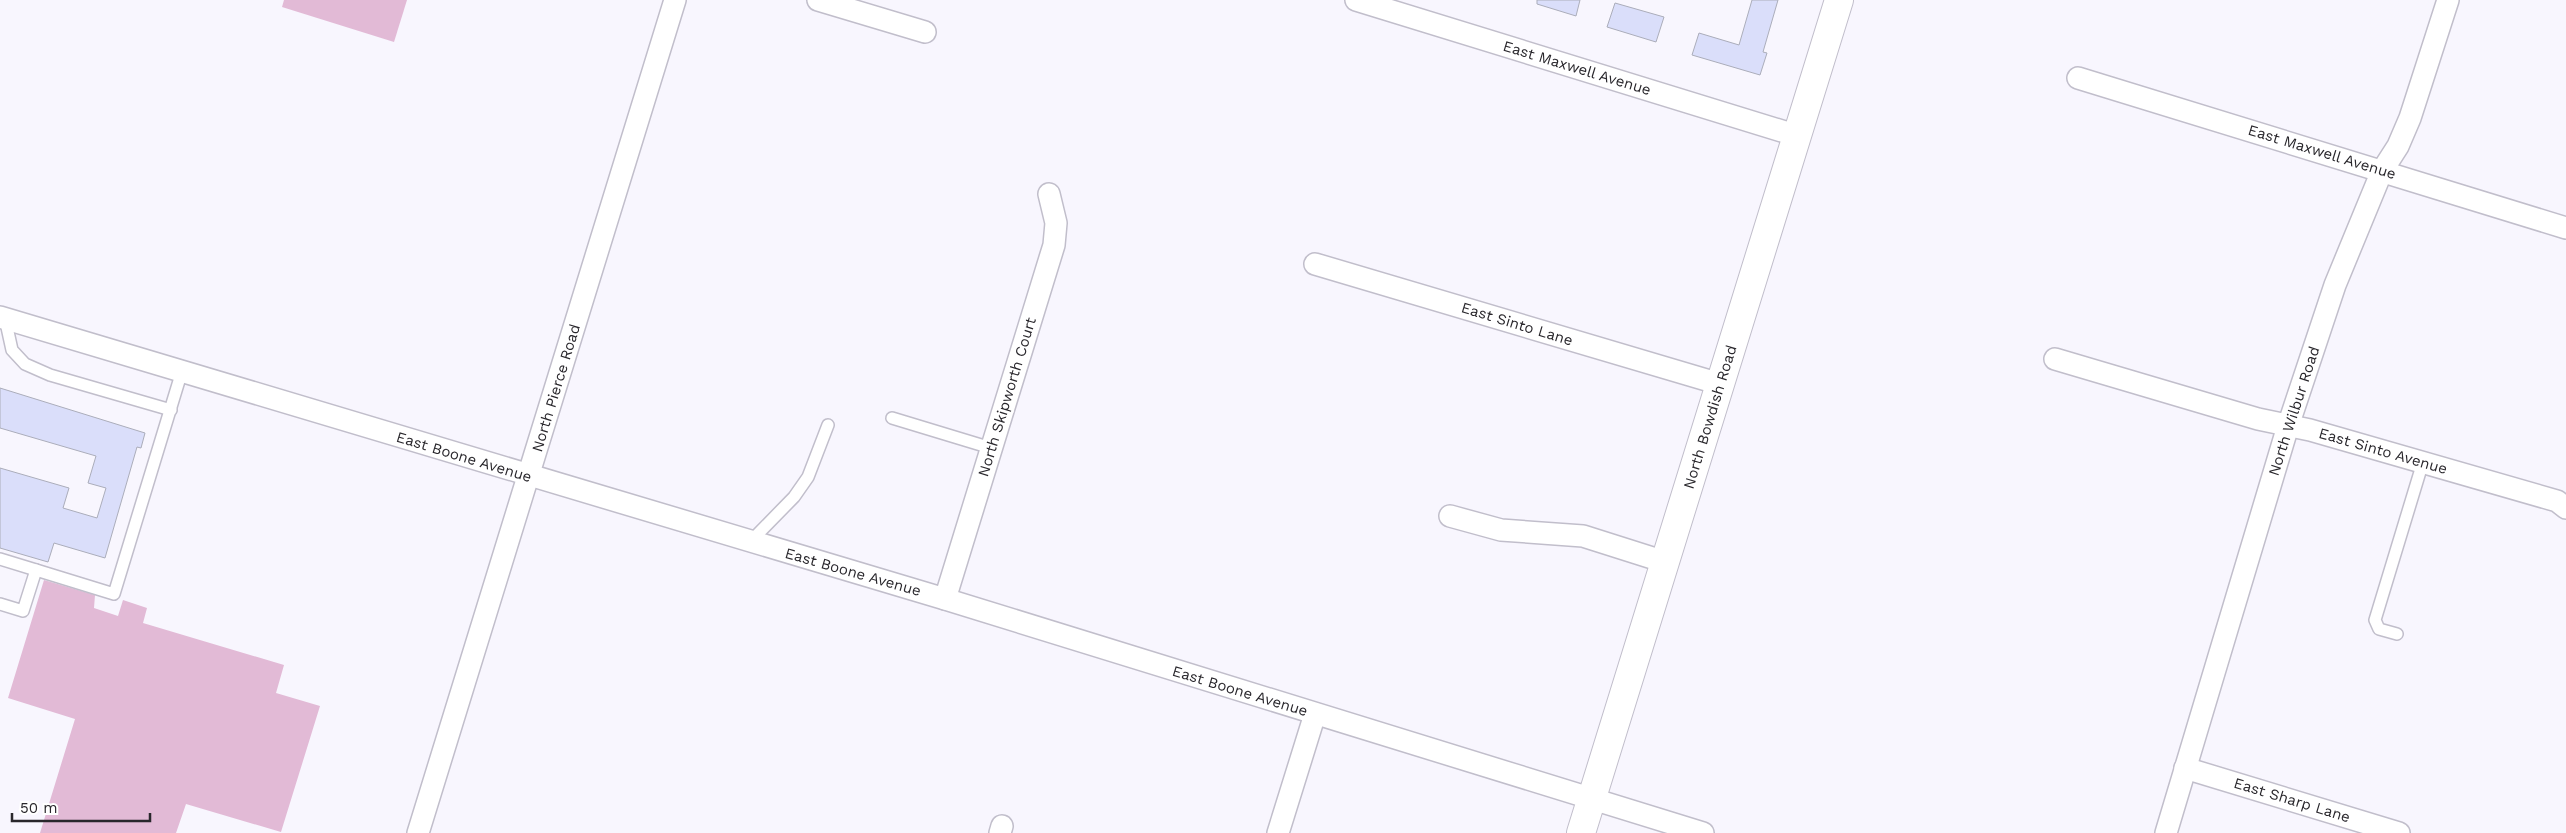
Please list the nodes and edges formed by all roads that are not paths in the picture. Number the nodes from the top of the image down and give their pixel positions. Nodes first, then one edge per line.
1 (675, 0) edge
2 (818, 0) edge
3 (1356, 0) edge
4 (1839, 0) edge
5 (2448, 0) edge
6 (926, 32) dead end
7 (2078, 78) dead end
8 (1798, 136) junction
9 (2382, 171) junction
10 (1049, 194) dead end
11 (2566, 228) edge
12 (1315, 264) dead end
13 (3, 317) edge
14 (2055, 359) dead end
15 (182, 371) junction
16 (1720, 384) junction
17 (171, 410) junction
18 (892, 418) dead end
19 (828, 425) dead end
20 (2288, 426) junction
21 (991, 448) junction
22 (2423, 462) junction
23 (530, 476) junction
24 (2566, 508) edge
25 (1450, 516) dead end
26 (751, 541) junction
27 (0, 559) edge
28 (1664, 562) junction
29 (36, 570) junction
30 (945, 599) junction
31 (0, 604) edge
32 (2397, 634) dead end
33 (1315, 714) junction
34 (2185, 768) junction
35 (1592, 798) junction
36 (418, 833) edge
37 (1278, 833) edge
38 (1581, 833) edge
39 (1703, 833) edge
40 (2166, 833) edge
41 (2399, 833) edge

1 - 23 street, North Pierce Road
2 - 6 street
3 - 8 street, East Maxwell Avenue
4 - 8 street, North Bowdish Road
5 - 9 street, North Wilbur Road
7 - 9 street, East Maxwell Avenue
8 - 16 street, North Bowdish Road
9 - 11 street, East Maxwell Avenue
9 - 20 street, North Wilbur Road
10 - 21 street, North Skipworth Court
12 - 16 street, East Sinto Lane
13 - 15 street, East Boone Avenue
13 - 17 lane
14 - 20 street, East Sinto Avenue
15 - 17 lane
15 - 23 street, East Boone Avenue
16 - 28 street, North Bowdish Road
17 - 29 lane
18 - 21 lane
19 - 26 lane
20 - 22 street, East Sinto Avenue
20 - 34 street, North Wilbur Road
21 - 30 street, North Skipworth Court
22 - 24 street, East Sinto Avenue
22 - 32 lane
23 - 26 street, East Boone Avenue
23 - 36 street, North Pierce Road
25 - 28 street
26 - 30 street, East Boone Avenue
27 - 29 lane
28 - 35 street, North Bowdish Road
29 - 31 lane
30 - 33 street, East Boone Avenue
33 - 35 street, East Boone Avenue
33 - 37 street
34 - 40 street, North Wilbur Road
34 - 41 street, East Sharp Lane
35 - 38 street, North Bowdish Road
35 - 39 street, East Boone Avenue

